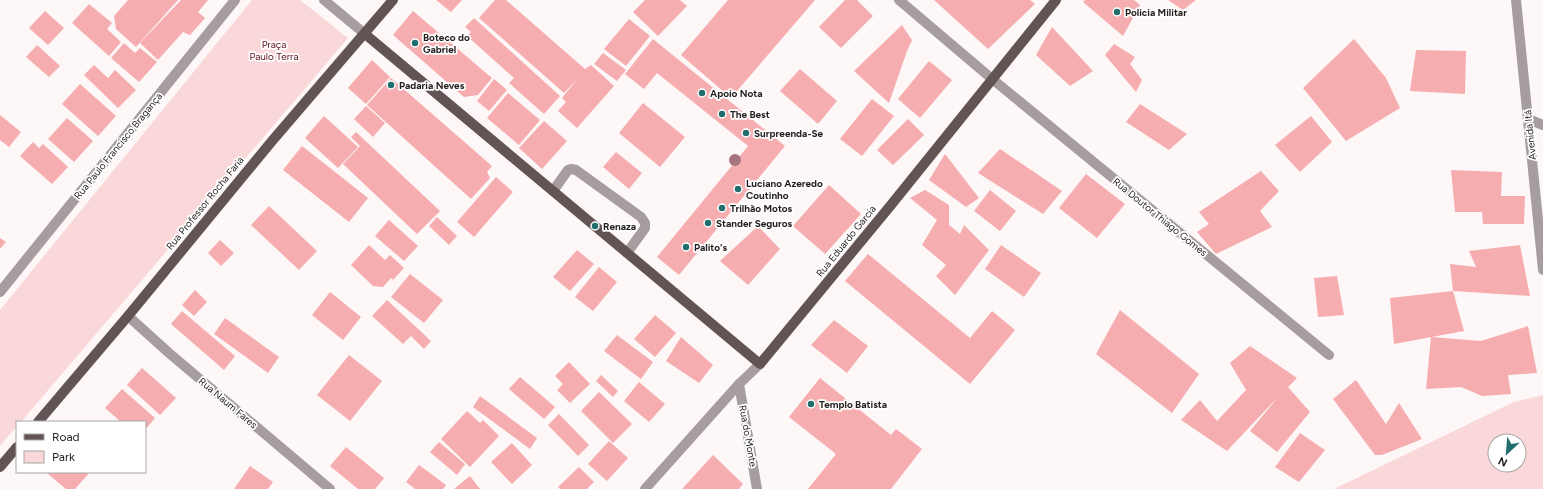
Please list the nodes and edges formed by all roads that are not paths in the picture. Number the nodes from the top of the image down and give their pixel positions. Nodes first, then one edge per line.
1 (235, 0) edge
2 (324, 0) edge
3 (393, 0) edge
4 (899, 0) edge
5 (1056, 0) edge
6 (1516, 0) edge
7 (365, 34) junction
8 (992, 78) junction
9 (1528, 119) junction
10 (1543, 125) edge
11 (552, 191) junction
12 (627, 253) junction
13 (1543, 270) edge
14 (0, 292) edge
15 (128, 316) junction
16 (1329, 355) dead end
17 (760, 364) junction
18 (739, 384) junction
19 (39, 421) edge
20 (16, 448) edge
21 (0, 467) edge
22 (330, 489) edge
23 (645, 489) edge
24 (757, 489) edge

1 - 14 street, Rua Paulo Francisco Bragança
2 - 7 street
3 - 7 main road, Rua Professor Rocha Faria
4 - 8 street, Rua Doutor Thiago Gomes
5 - 8 main road, Rua Eduardo Garcia
6 - 9 street, Avenida Itá
7 - 11 main road
7 - 15 main road, Rua Professor Rocha Faria
8 - 16 street, Rua Doutor Thiago Gomes
8 - 17 main road, Rua Eduardo Garcia
9 - 10 street
9 - 13 street, Avenida Itá
11 - 12 main road
11 - 12 street
12 - 17 main road
15 - 19 main road, Rua Professor Rocha Faria
15 - 22 street, Rua Naum Fares
17 - 18 street, Rua Eduardo Garcia
18 - 23 street, Rua Eduardo Garcia
18 - 24 street, Rua do Monte
20 - 21 main road

